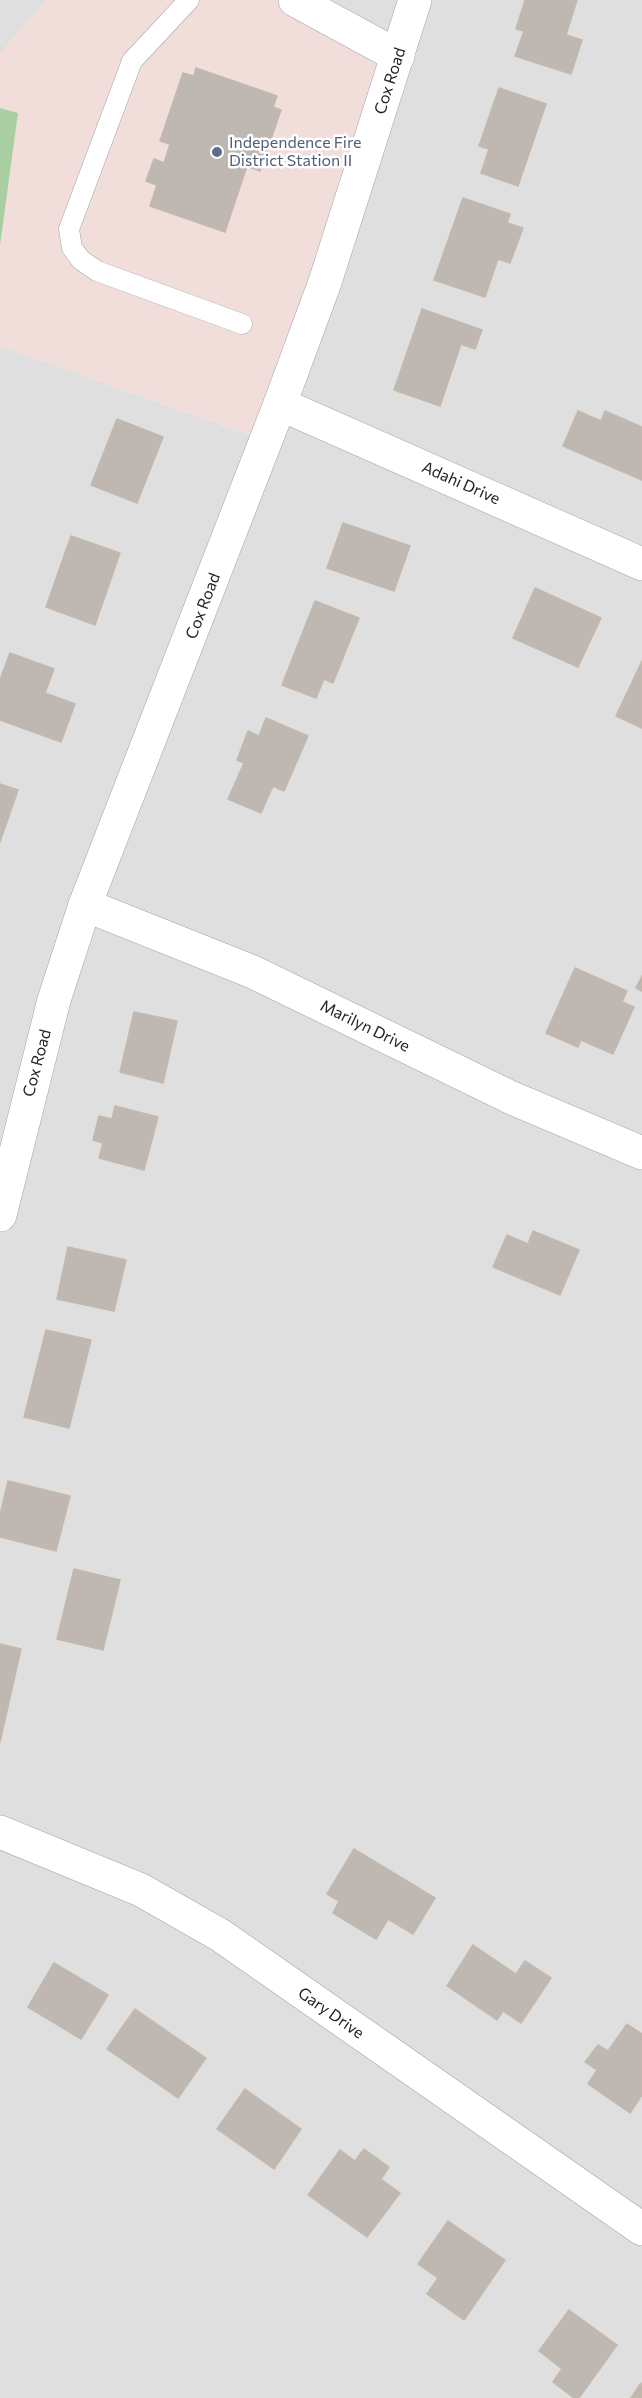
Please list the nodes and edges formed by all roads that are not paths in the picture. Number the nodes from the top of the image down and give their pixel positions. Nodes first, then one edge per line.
1 (189, 0) edge
2 (295, 0) edge
3 (415, 0) edge
4 (398, 56) junction
5 (242, 324) dead end
6 (280, 405) junction
7 (642, 564) edge
8 (85, 905) junction
9 (642, 1153) edge
10 (0, 1215) edge
11 (0, 1832) edge
12 (642, 2229) edge

1 - 5 lane
2 - 4 street
3 - 4 street, Cox Road
4 - 6 street, Cox Road
6 - 7 street, Adahi Drive
6 - 8 street, Cox Road
8 - 9 street, Marilyn Drive
8 - 10 street, Cox Road
11 - 12 street, Gary Drive

